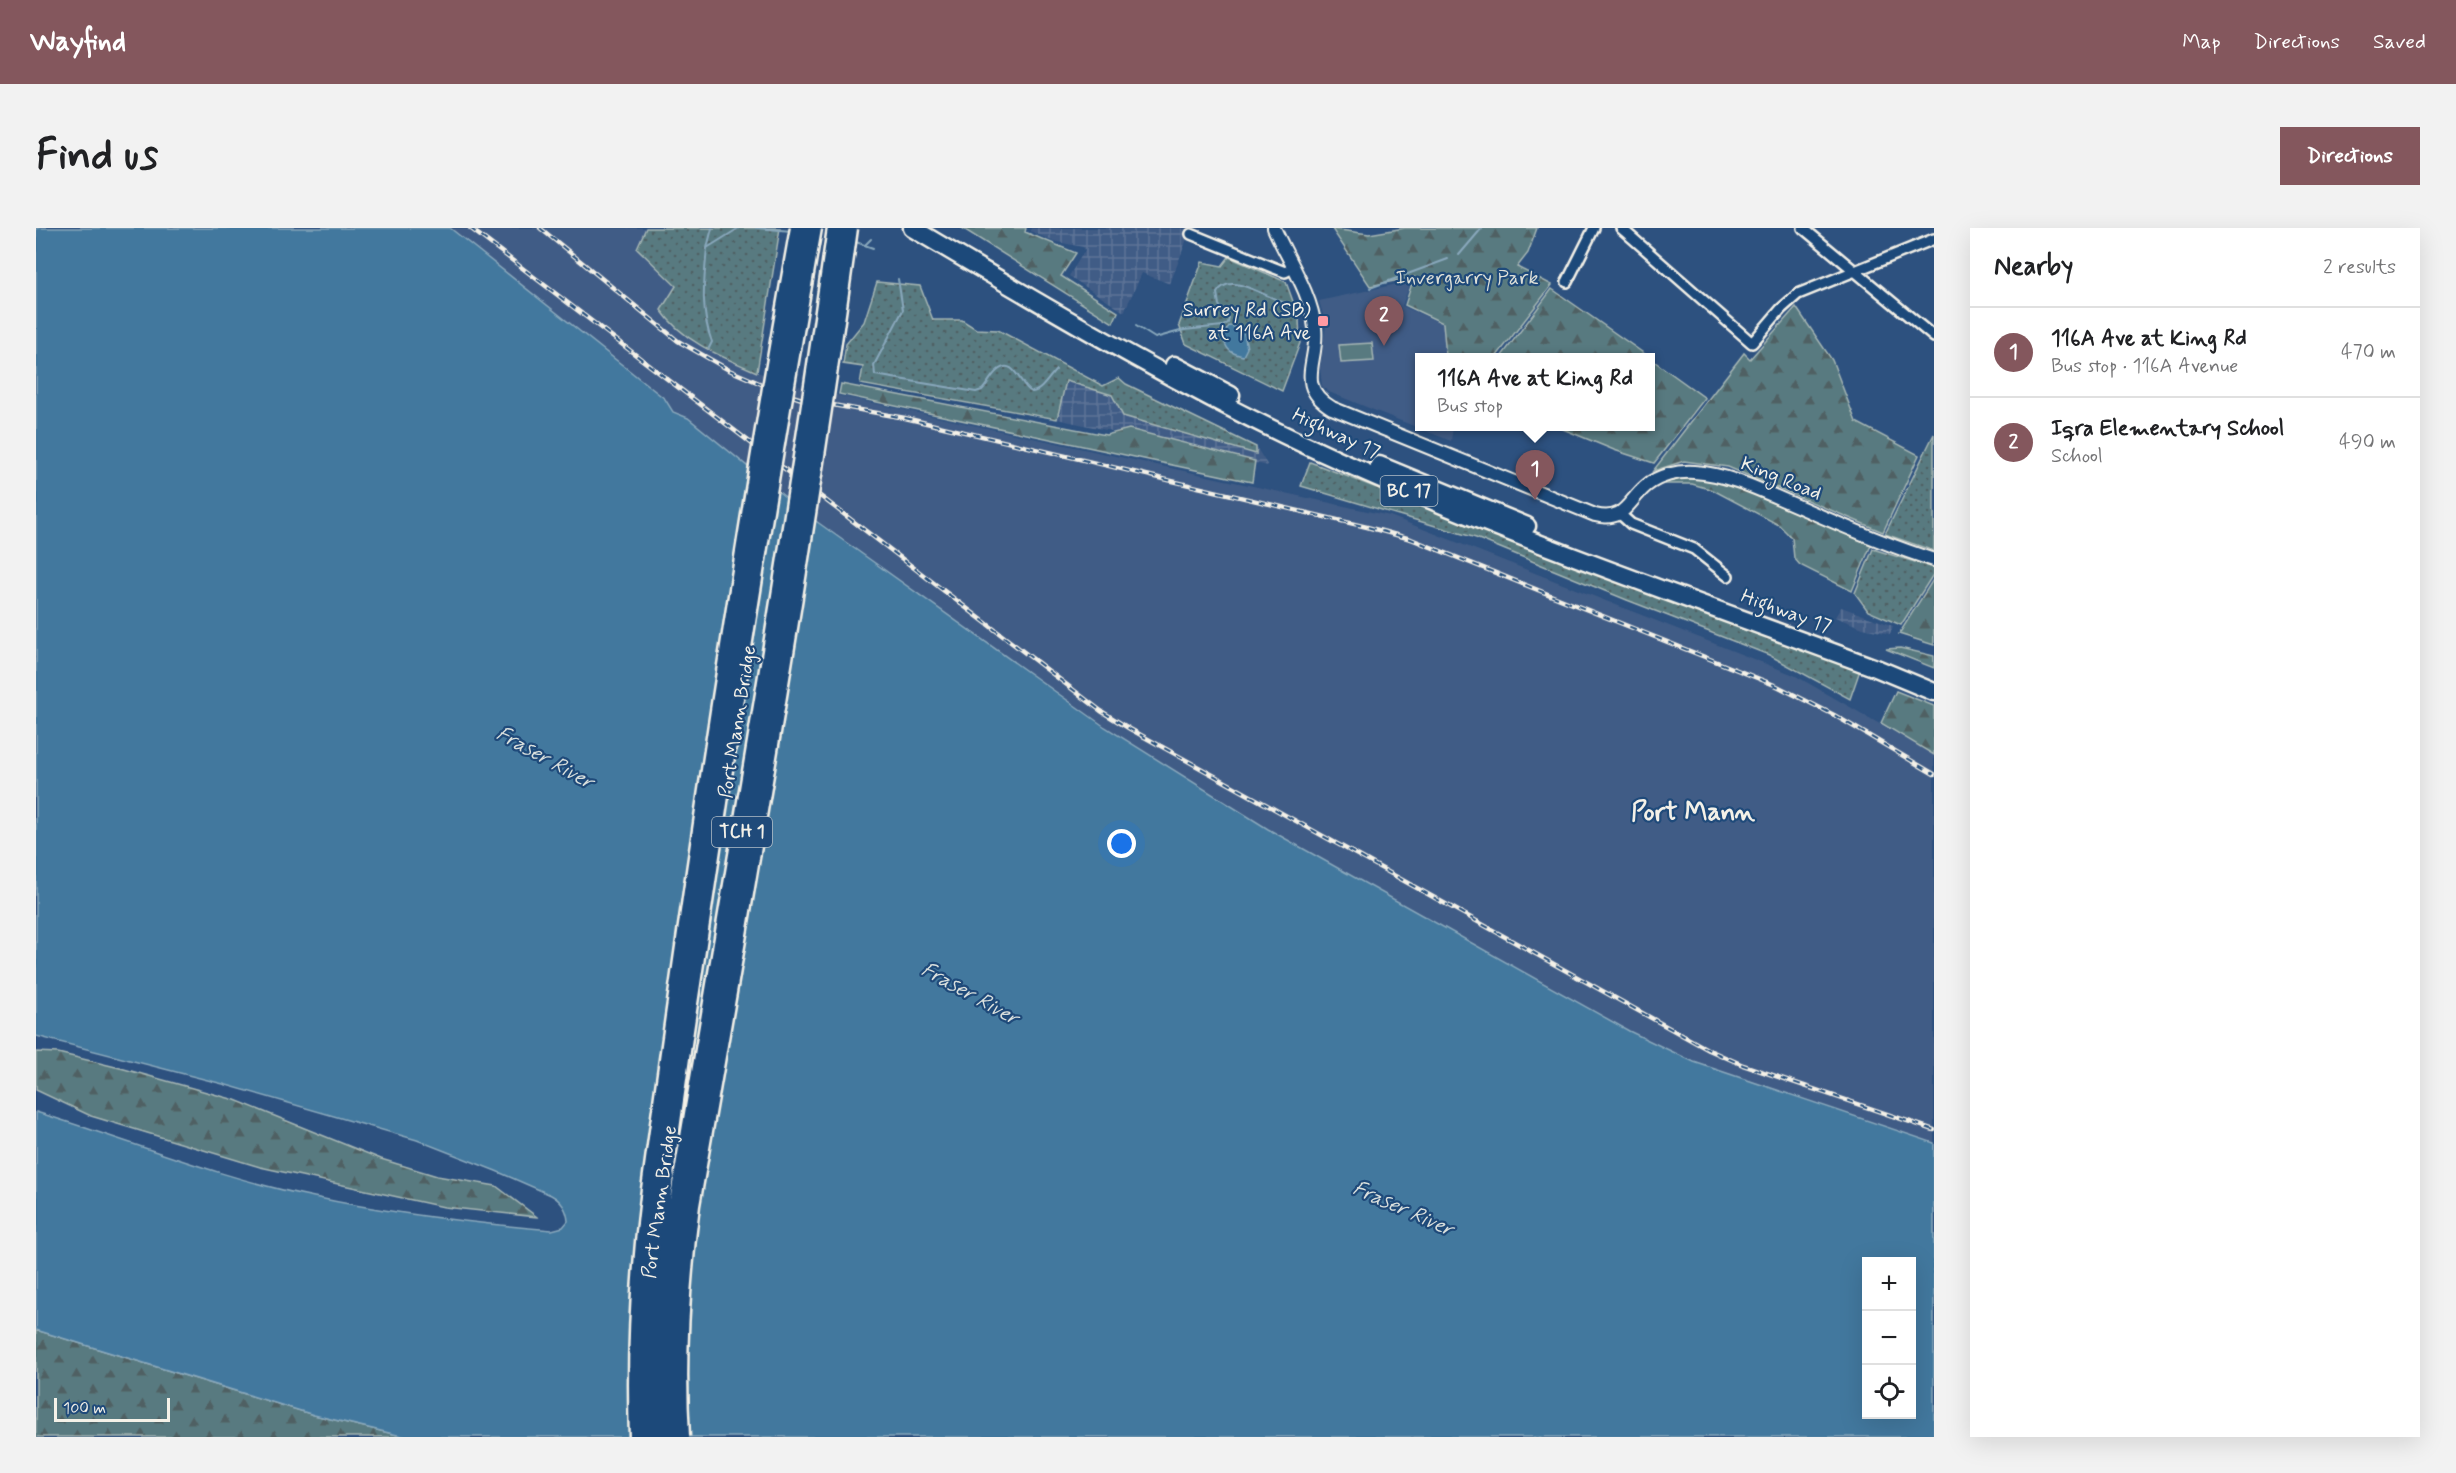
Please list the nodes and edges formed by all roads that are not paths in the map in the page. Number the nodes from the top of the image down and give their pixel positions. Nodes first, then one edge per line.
1 (800, 228) edge
2 (813, 228) edge
3 (836, 228) edge
4 (849, 228) edge
5 (912, 228) edge
6 (932, 228) edge
7 (1274, 228) edge
8 (1594, 228) edge
9 (1621, 228) edge
10 (1803, 228) edge
11 (1191, 234) dead end
12 (1934, 239) edge
13 (1293, 268) junction
14 (1854, 272) junction
15 (1567, 282) dead end
16 (1934, 337) edge
17 (1620, 514) junction
18 (1934, 560) edge
19 (1728, 576) dead end
20 (1934, 682) edge
21 (1934, 692) edge
22 (638, 1437) edge
23 (652, 1437) edge
24 (667, 1437) edge
25 (681, 1437) edge

1 - 22 highway, bridge
2 - 23 highway, Port Mann Bridge / TCH 1, bridge
3 - 24 highway, Port Mann Bridge / TCH 1, bridge
4 - 25 highway, bridge
5 - 21 highway, Highway 17 / BC 17
6 - 20 highway, Highway 17 / BC 17
7 - 13 street
8 - 15 street
9 - 14 street
10 - 14 street
11 - 13 street
12 - 14 street
13 - 17 street
14 - 16 street
17 - 18 street, King Road
17 - 19 street

